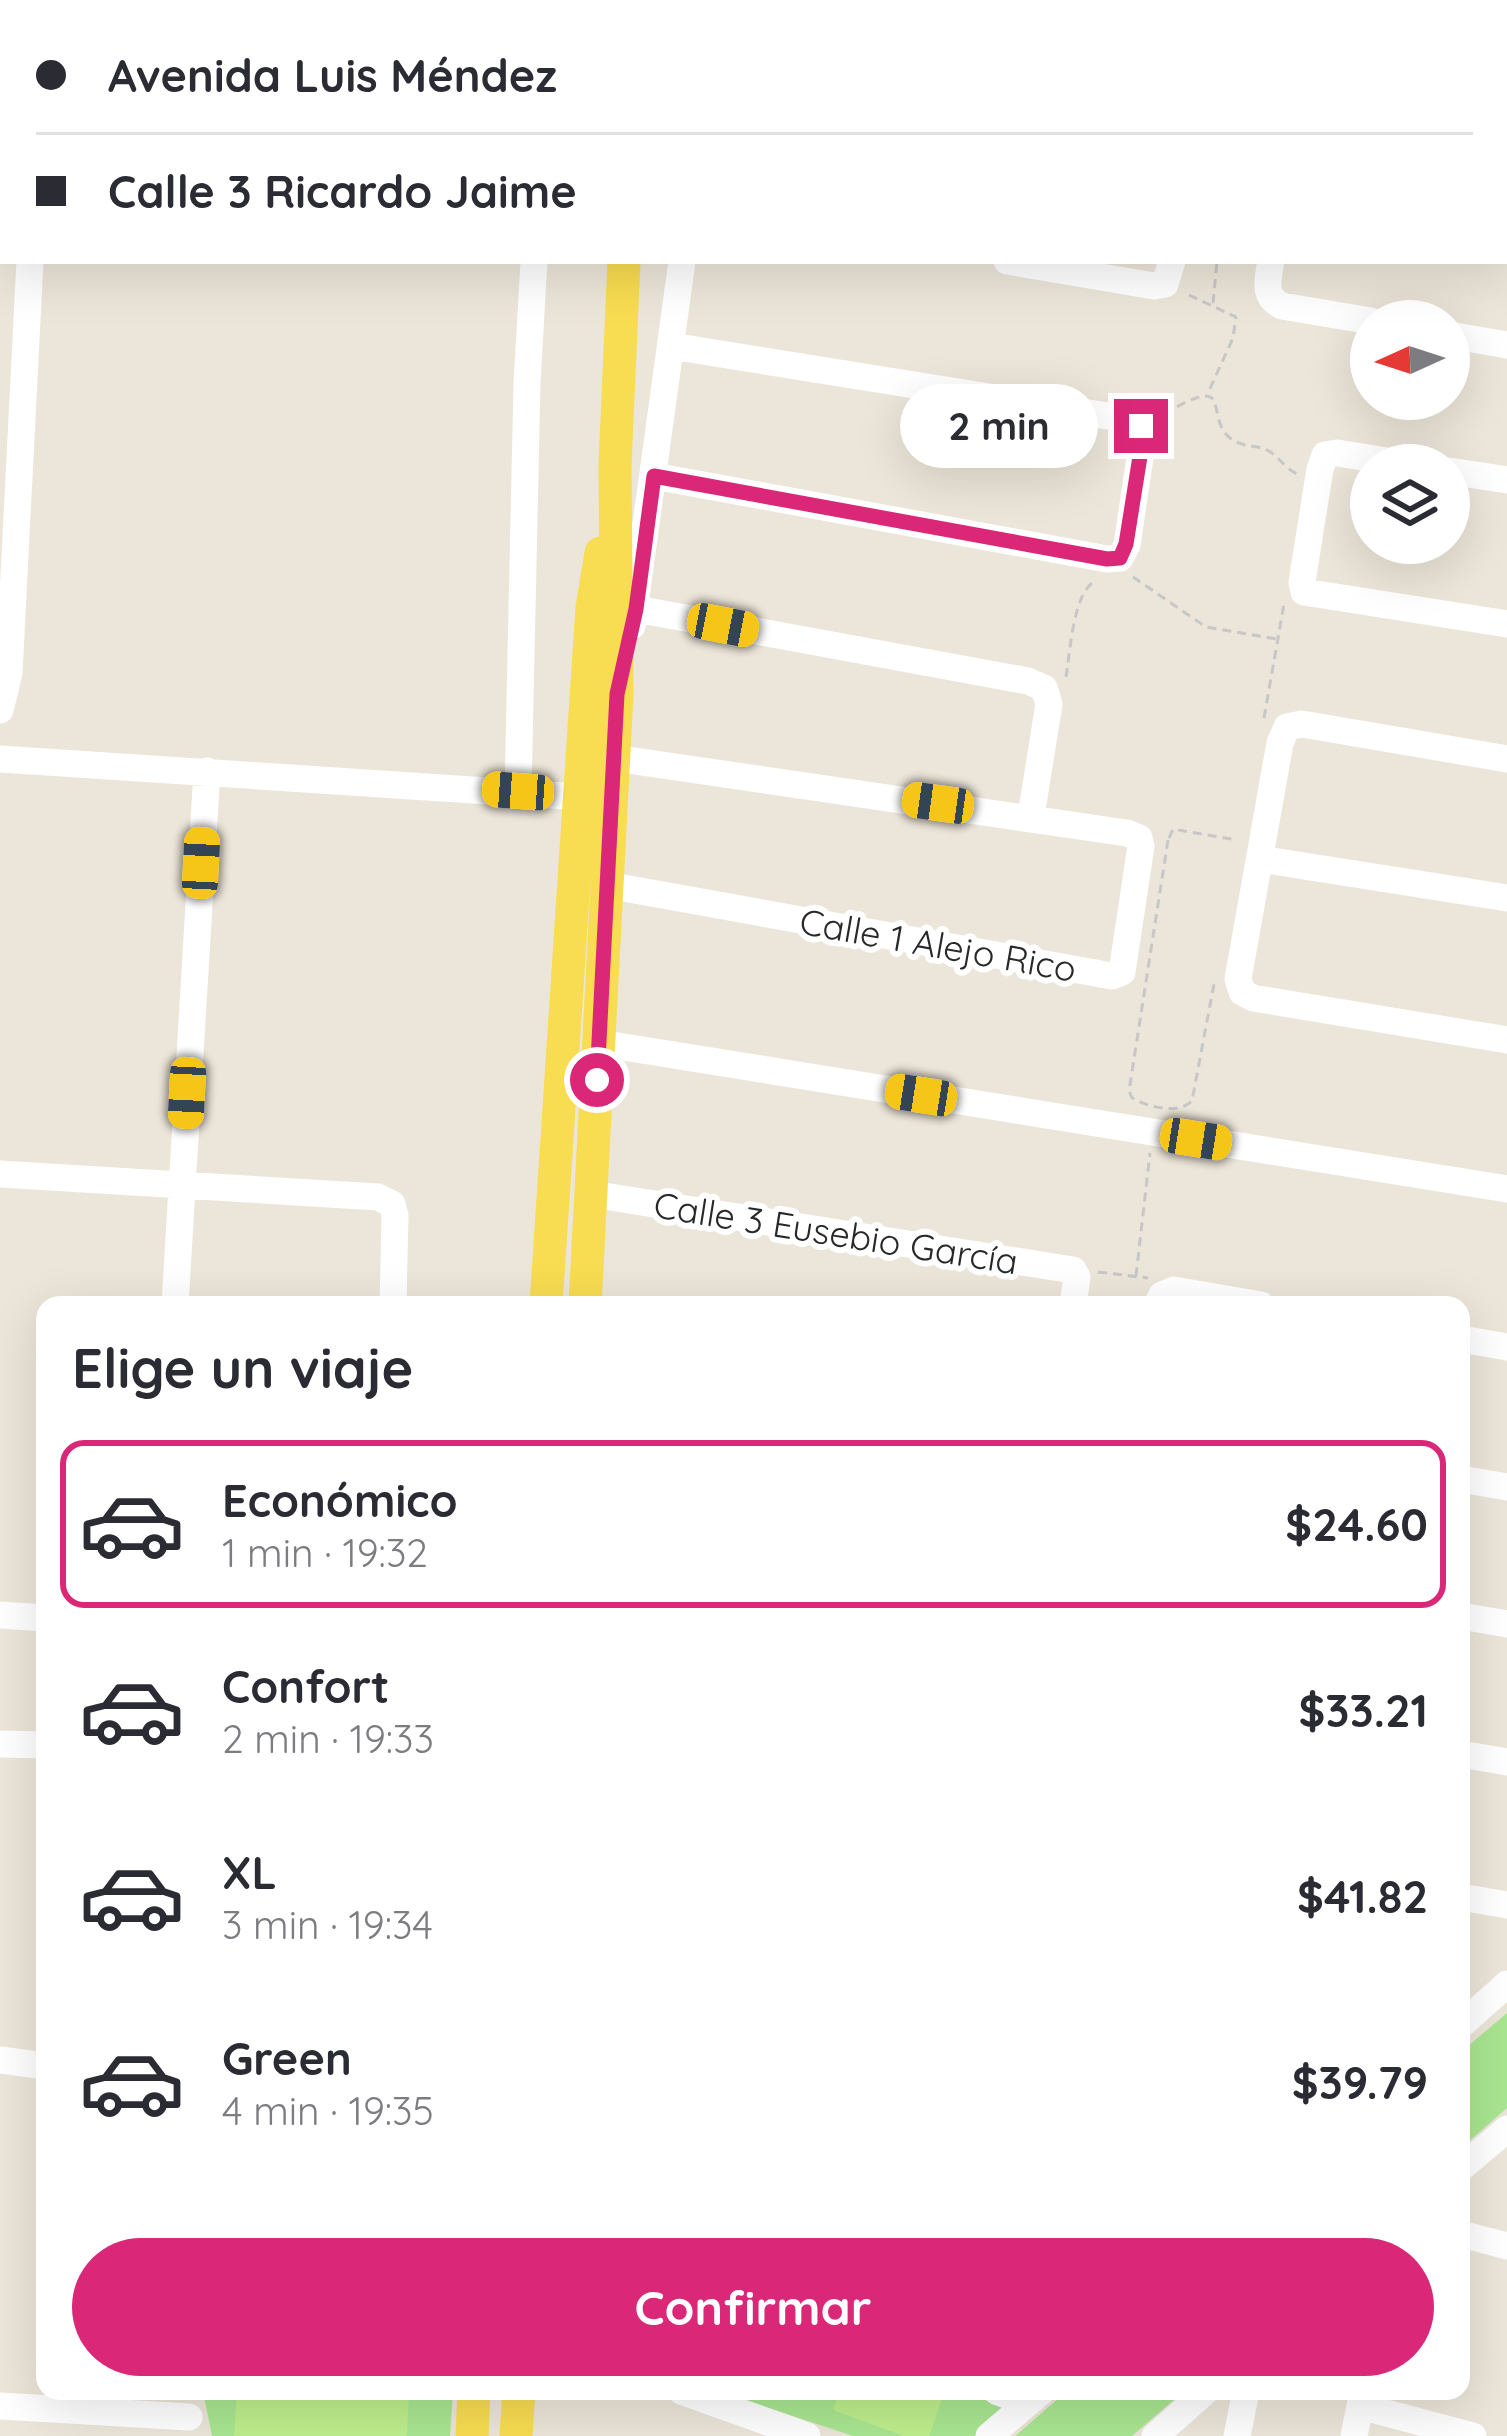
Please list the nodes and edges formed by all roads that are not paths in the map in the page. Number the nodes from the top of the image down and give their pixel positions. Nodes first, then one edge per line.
1 (30, 264) edge
2 (534, 264) edge
3 (624, 264) edge
4 (682, 264) edge
5 (1024, 264) edge
6 (1169, 273) edge
7 (1269, 275) edge
8 (1350, 317) edge
9 (1470, 338) edge
10 (1507, 345) edge
11 (671, 346) junction
12 (1350, 455) edge
13 (615, 465) junction
14 (1470, 474) edge
15 (654, 476) junction
16 (1507, 480) edge
17 (636, 609) junction
18 (1507, 624) edge
19 (617, 694) junction
20 (0, 710) edge
21 (614, 758) junction
22 (0, 759) edge
23 (1507, 759) edge
24 (207, 771) junction
25 (518, 791) junction
26 (580, 797) junction
27 (1031, 816) junction
28 (1261, 851) junction
29 (607, 885) junction
30 (1507, 898) edge
31 (1507, 1040) edge
32 (599, 1042) junction
33 (0, 1174) edge
34 (181, 1185) junction
35 (1507, 1189) edge
36 (591, 1194) junction
37 (1074, 1284) edge
38 (175, 1296) edge
39 (393, 1296) edge
40 (547, 1296) edge
41 (585, 1296) edge
42 (1470, 1341) edge
43 (1507, 1347) edge
44 (1470, 1481) edge
45 (1507, 1487) edge
46 (0, 1615) edge
47 (36, 1617) edge
48 (1470, 1618) edge
49 (1507, 1624) edge
50 (0, 1744) edge
51 (36, 1745) edge
52 (1470, 1756) edge
53 (1507, 1762) edge
54 (1470, 1899) edge
55 (1507, 1905) edge
56 (1507, 1984) edge
57 (1470, 2017) edge
58 (0, 2060) edge
59 (36, 2065) edge
60 (1507, 2129) edge
61 (1470, 2160) edge
62 (1470, 2236) edge
63 (1507, 2246) edge
64 (474, 2400) edge
65 (519, 2400) edge
66 (706, 2400) edge
67 (1031, 2400) edge
68 (1196, 2400) edge
69 (1244, 2400) edge
70 (1362, 2400) edge
71 (1368, 2400) edge
72 (0, 2406) edge
73 (189, 2417) dead end
74 (472, 2436) edge
75 (517, 2436) edge
76 (807, 2436) edge
77 (989, 2436) edge
78 (1155, 2436) edge
79 (1237, 2436) edge
80 (1354, 2436) edge
81 (1473, 2436) edge

1 - 20 street
2 - 25 street
3 - 13 main road
4 - 11 street
5 - 6 street
7 - 8 street
9 - 10 street
11 - 15 street
11 - 15 street
12 - 18 street
13 - 19 main road
13 - 26 main road
14 - 16 street
15 - 17 street
17 - 19 street
17 - 27 street
19 - 21 main road
21 - 27 street
21 - 29 main road
22 - 24 street
23 - 28 street
24 - 25 street
24 - 34 street
25 - 26 street
26 - 40 main road
27 - 29 street, Calle 1 Alejo Rico
28 - 30 street
28 - 31 street
29 - 32 main road
32 - 35 street
32 - 36 main road
33 - 34 street
34 - 38 street
34 - 39 street
36 - 37 street, Calle 3 Eusebio García
36 - 41 main road
42 - 43 street
44 - 45 street
46 - 47 street
48 - 49 street
50 - 51 street
52 - 53 street
54 - 55 street
56 - 57 street
58 - 59 street
60 - 61 street
62 - 63 street
64 - 74 main road
65 - 75 main road
66 - 76 street
67 - 77 street
68 - 78 street
69 - 79 street
70 - 80 street
71 - 81 street
72 - 73 street

